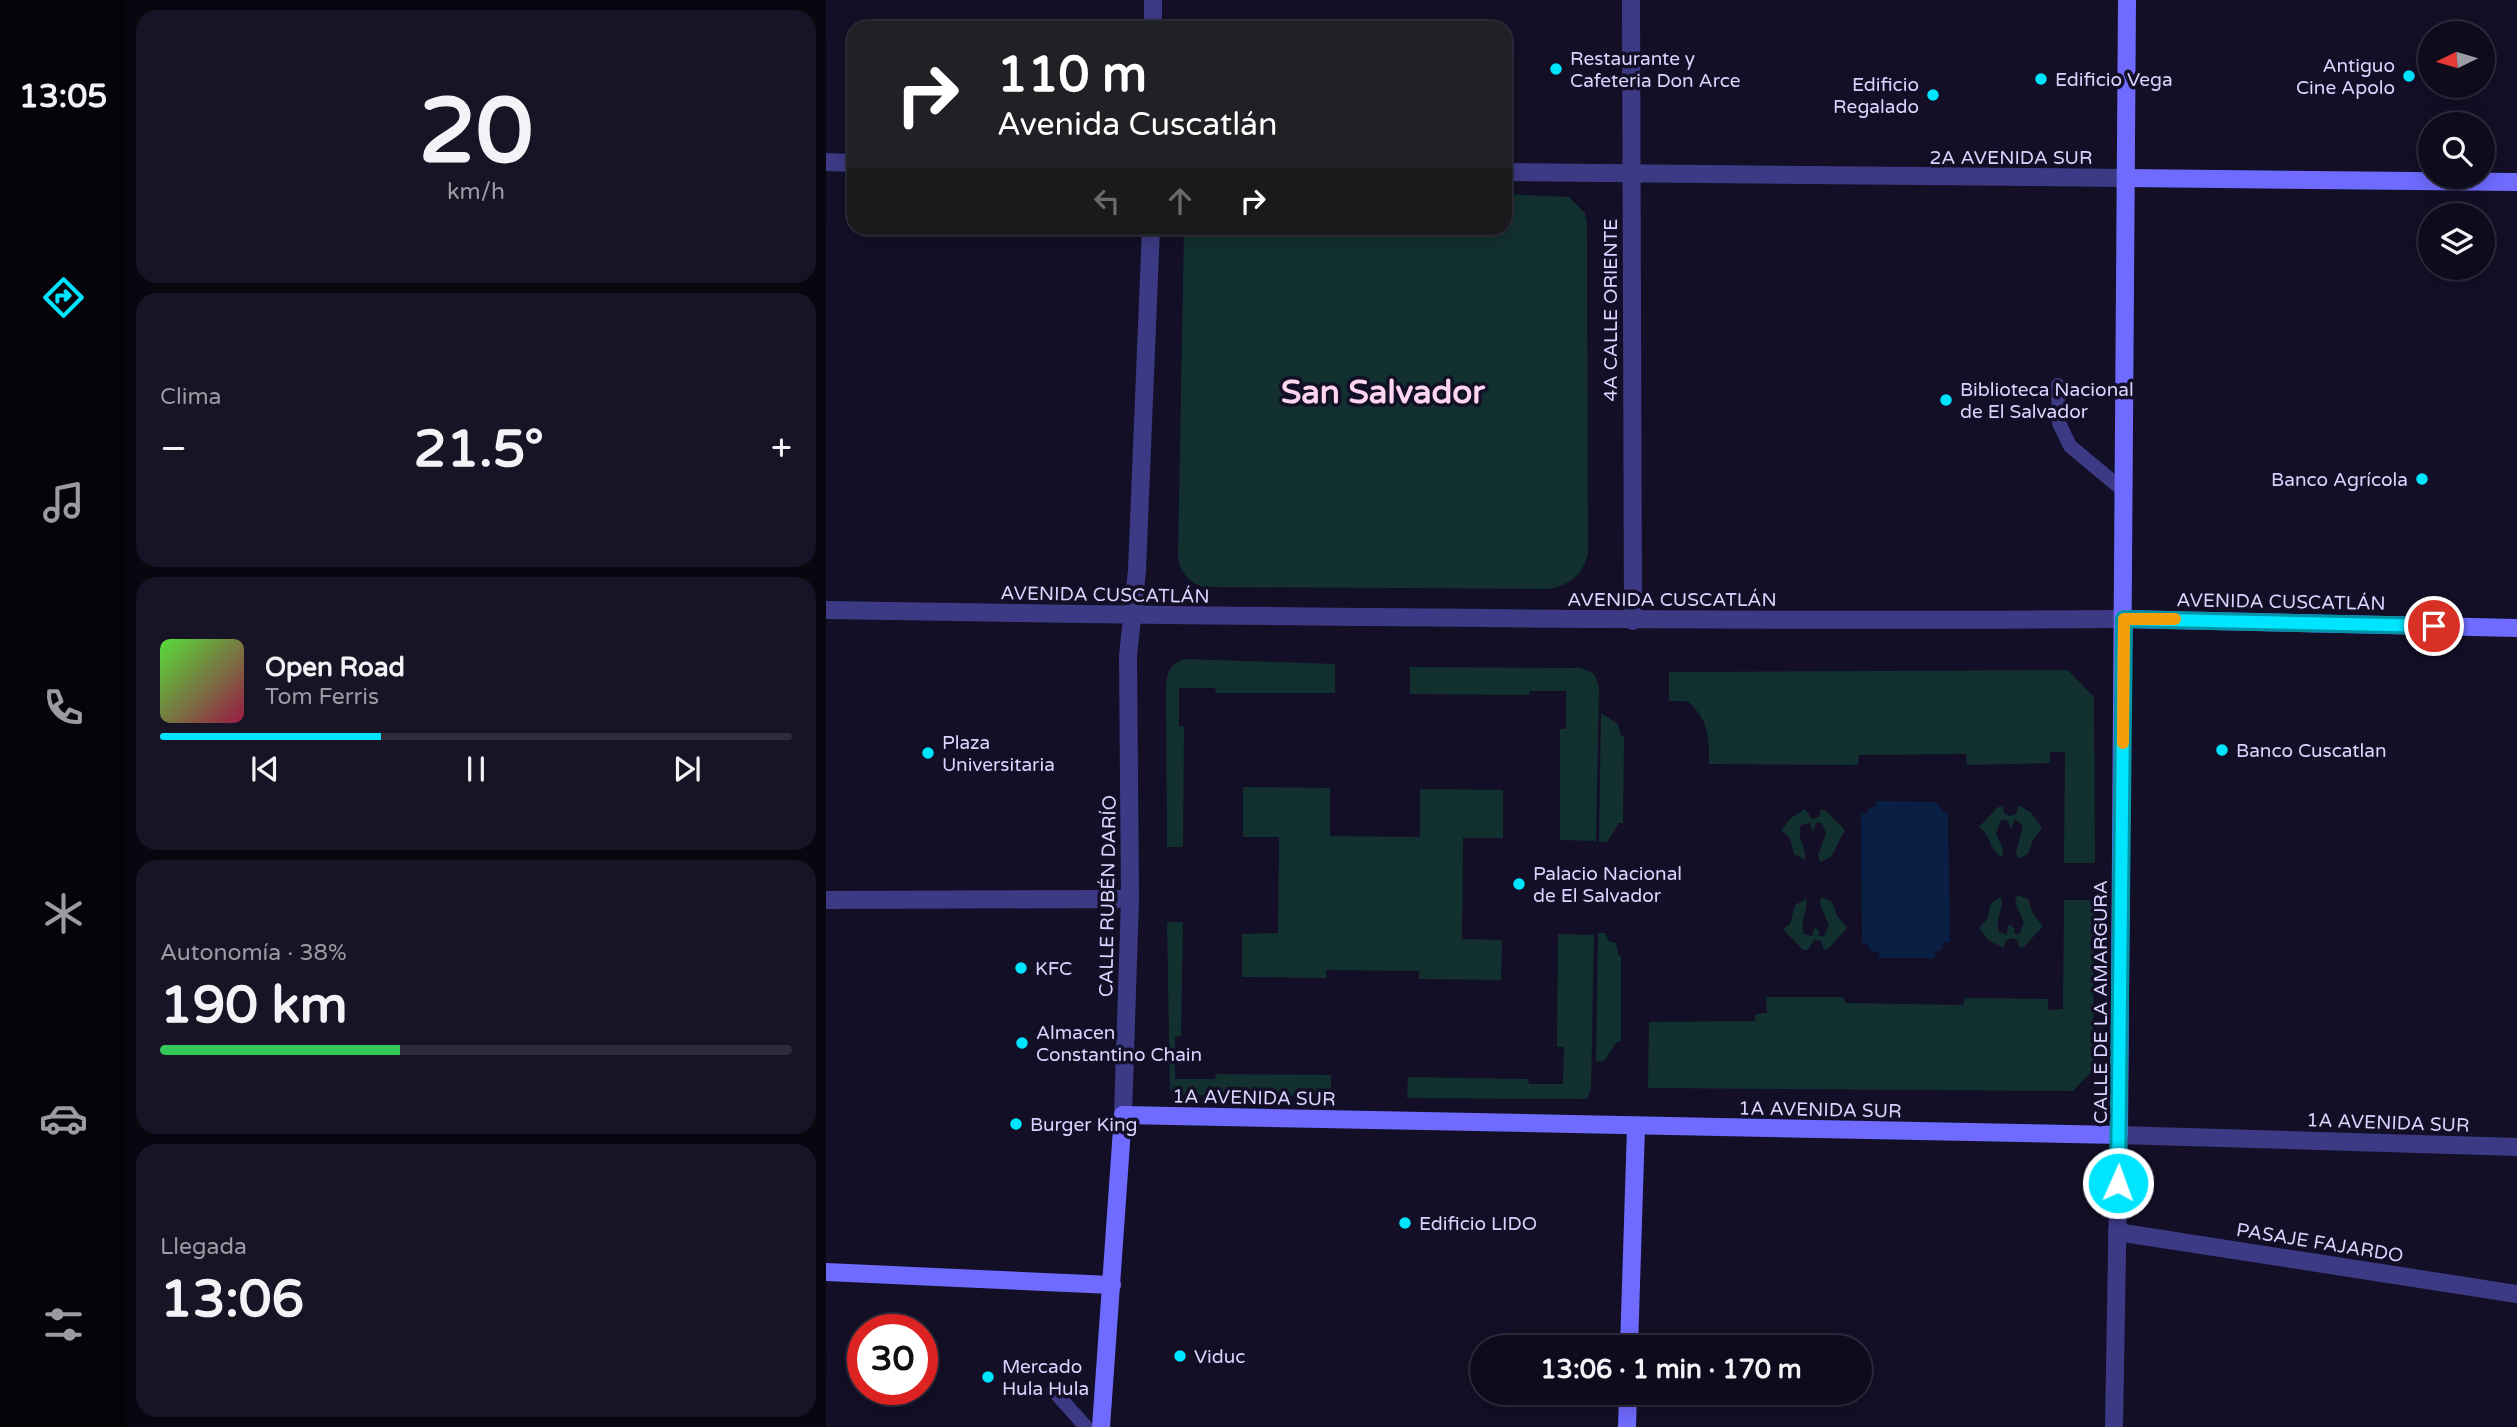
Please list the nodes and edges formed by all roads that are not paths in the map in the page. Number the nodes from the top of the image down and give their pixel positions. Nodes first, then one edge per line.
1 (1153, 0) edge
2 (1631, 0) edge
3 (2127, 0) edge
4 (1153, 21) edge
5 (826, 162) edge
6 (847, 163) edge
7 (1512, 172) edge
8 (1631, 176) junction
9 (2126, 178) junction
10 (2517, 182) edge
11 (1152, 235) edge
12 (2059, 386) dead end
13 (2124, 491) junction
14 (826, 611) edge
15 (1129, 617) junction
16 (2124, 619) junction
17 (1633, 621) junction
18 (2517, 628) edge
19 (1130, 899) junction
20 (826, 900) edge
21 (1123, 1115) junction
22 (1636, 1127) junction
23 (2119, 1135) junction
24 (2517, 1147) edge
25 (2117, 1232) junction
26 (826, 1272) edge
27 (1112, 1284) junction
28 (2517, 1294) edge
29 (1629, 1335) edge
30 (1053, 1390) dead end
31 (1628, 1405) edge
32 (1086, 1427) edge
33 (1101, 1427) edge
34 (1627, 1427) edge
35 (2113, 1427) edge

1 - 4 street
2 - 8 street, 4A CALLE ORIENTE
3 - 9 street, CALLE DE LA AMARGURA
5 - 6 street
7 - 8 street, 2A AVENIDA SUR
8 - 9 street, 2A AVENIDA SUR
8 - 17 street, 4A CALLE ORIENTE
9 - 10 street, 2A AVENIDA SUR
9 - 13 street, CALLE DE LA AMARGURA
11 - 15 street, CALLE RUBÉN DARÍO
12 - 13 lane
13 - 16 street, CALLE DE LA AMARGURA
14 - 15 street, AVENIDA CUSCATLÁN
15 - 17 street, AVENIDA CUSCATLÁN
15 - 19 street, CALLE RUBÉN DARÍO
16 - 17 street, AVENIDA CUSCATLÁN
16 - 18 street, AVENIDA CUSCATLÁN
16 - 23 street, CALLE DE LA AMARGURA
19 - 20 street
19 - 21 street, CALLE RUBÉN DARÍO
21 - 22 street, 1A AVENIDA SUR
21 - 27 street, CALLE RUBÉN DARÍO
22 - 23 street, 1A AVENIDA SUR
22 - 29 street
23 - 24 street, 1A AVENIDA SUR
23 - 25 street, CALLE DE LA AMARGURA
25 - 28 street, PASAJE FAJARDO
25 - 35 street, CALLE DE LA AMARGURA
26 - 27 street
27 - 33 street, CALLE RUBÉN DARÍO
30 - 32 lane
31 - 34 street

